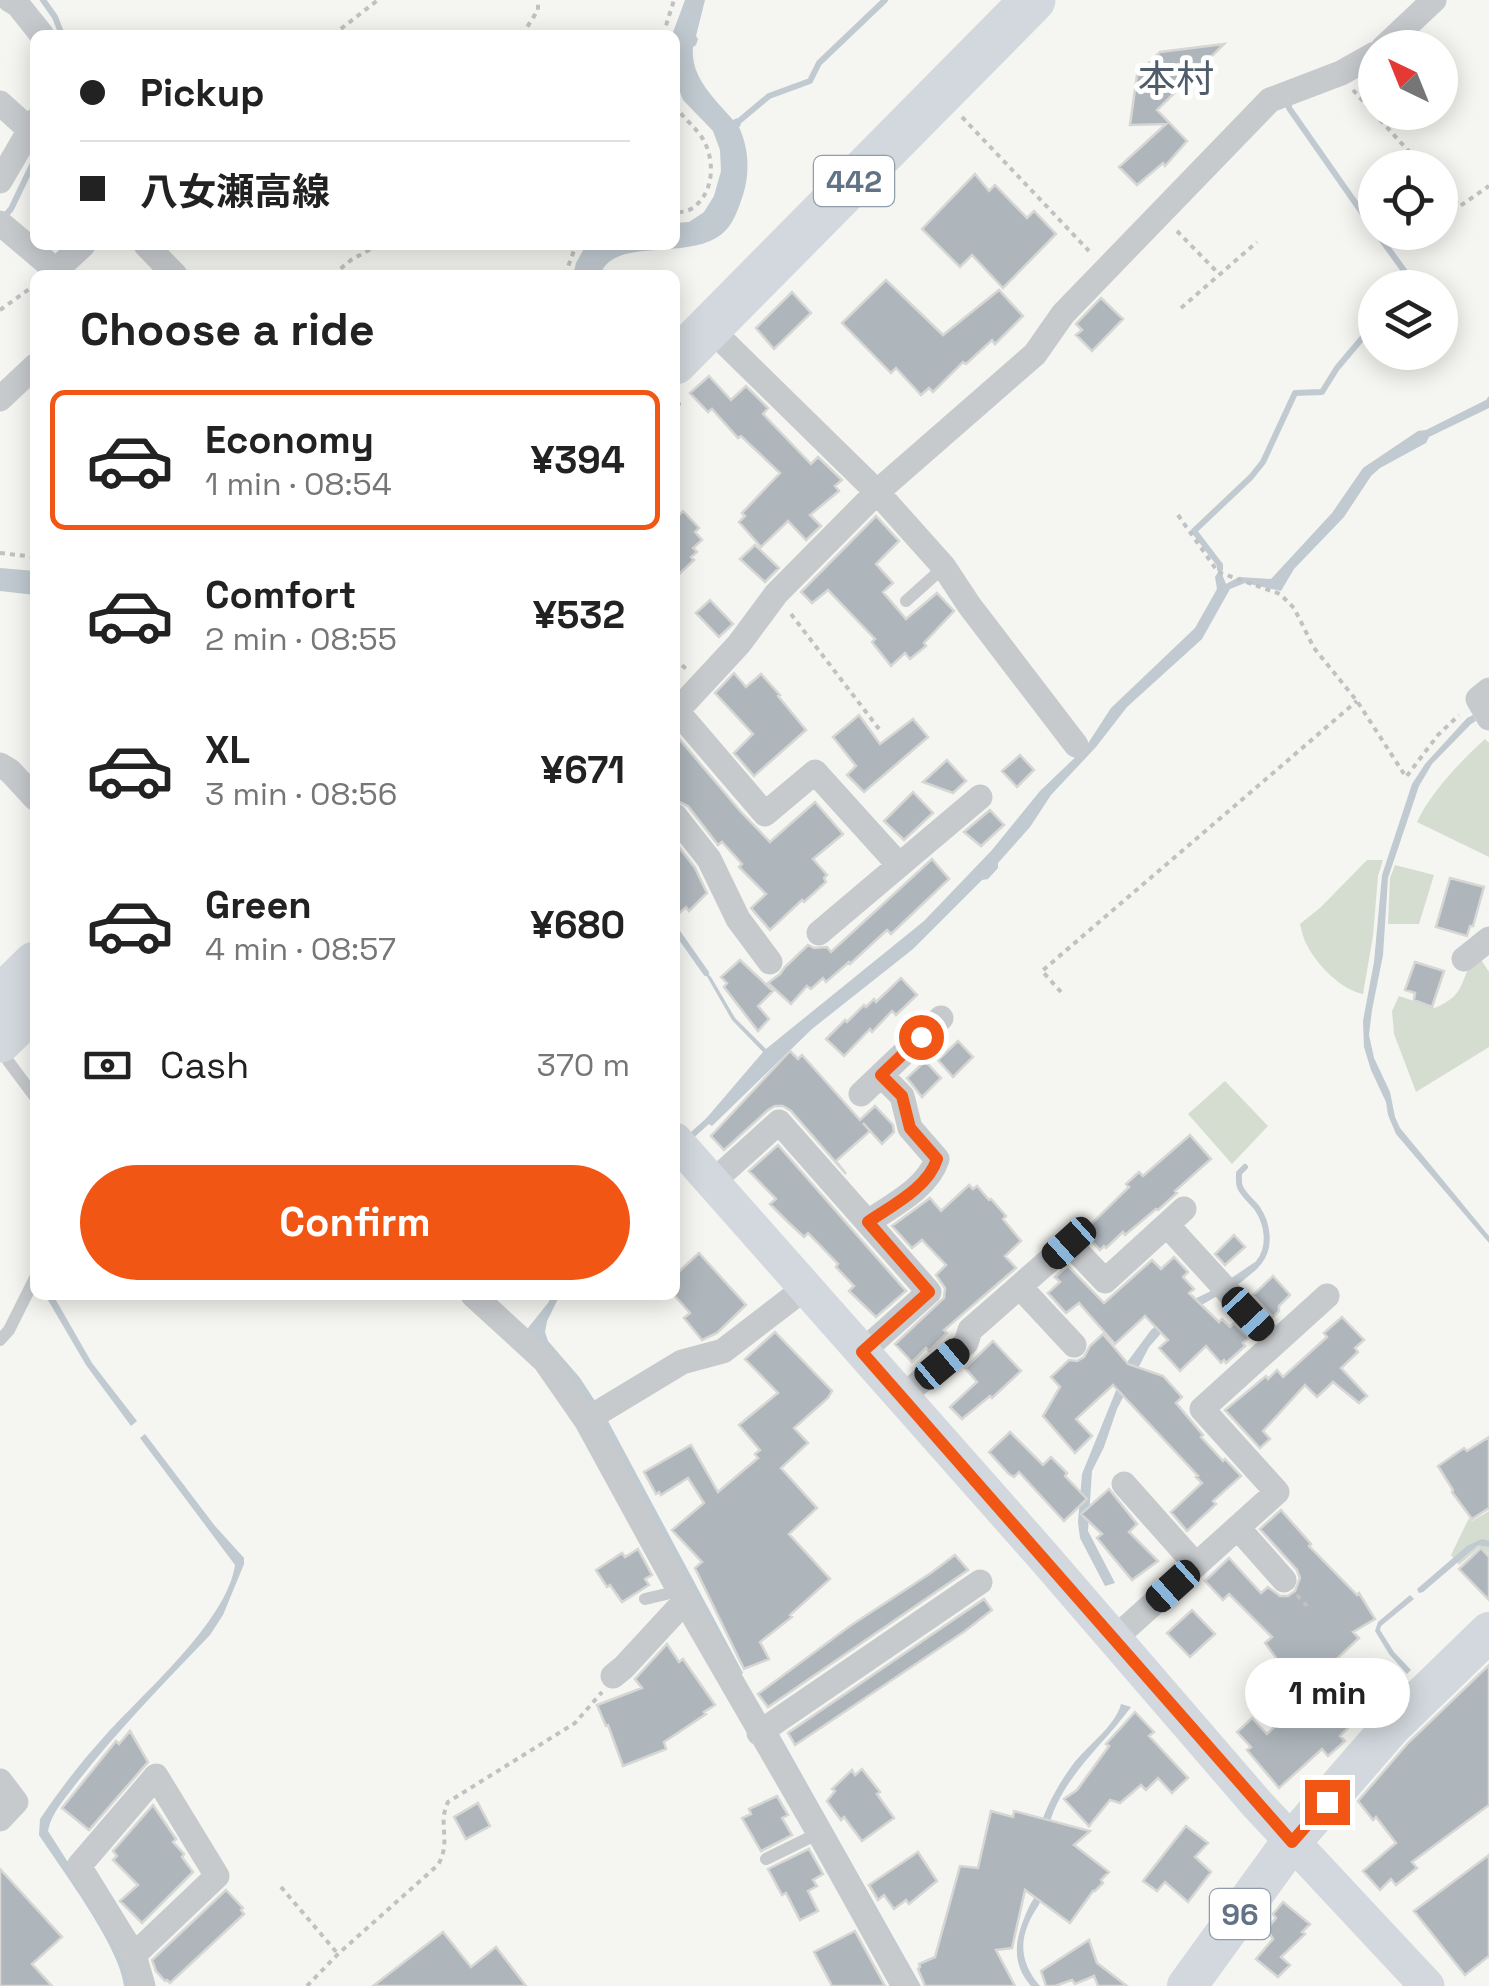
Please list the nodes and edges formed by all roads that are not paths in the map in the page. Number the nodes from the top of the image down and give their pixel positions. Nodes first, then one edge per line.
1 (10, 0) edge
2 (1000, 0) edge
3 (1032, 0) edge
4 (1434, 0) edge
5 (38, 30) edge
6 (1402, 30) edge
7 (1358, 63) edge
8 (0, 103) edge
9 (30, 125) edge
10 (30, 129) edge
11 (0, 181) edge
12 (0, 223) edge
13 (78, 250) edge
14 (151, 250) edge
15 (43, 270) edge
16 (56, 270) edge
17 (170, 270) edge
18 (680, 323) edge
19 (723, 341) dead end
20 (680, 357) edge
21 (30, 371) edge
22 (0, 399) edge
23 (877, 492) junction
24 (944, 567) junction
25 (906, 601) dead end
26 (680, 708) edge
27 (680, 717) edge
28 (1076, 745) dead end
29 (980, 797) dead end
30 (680, 822) edge
31 (900, 865) junction
32 (819, 933) dead end
33 (1489, 939) edge
34 (1464, 959) dead end
35 (770, 962) dead end
36 (30, 969) edge
37 (0, 998) edge
38 (30, 1013) edge
39 (941, 1018) dead end
40 (4, 1050) edge
41 (881, 1075) junction
42 (30, 1089) edge
43 (861, 1094) dead end
44 (680, 1146) edge
45 (727, 1169) dead end
46 (868, 1222) junction
47 (1020, 1286) junction
48 (30, 1287) edge
49 (805, 1288) junction
50 (1326, 1296) dead end
51 (478, 1300) edge
52 (0, 1340) edge
53 (1275, 1343) junction
54 (1074, 1345) dead end
55 (862, 1352) junction
56 (902, 1398) junction
57 (586, 1420) junction
58 (1124, 1484) dead end
59 (1238, 1528) junction
60 (1196, 1565) junction
61 (1284, 1580) dead end
62 (980, 1582) dead end
63 (682, 1585) junction
64 (645, 1598) dead end
65 (1489, 1632) edge
66 (1114, 1639) junction
67 (613, 1676) road end
68 (759, 1733) junction
69 (0, 1781) edge
70 (0, 1819) edge
71 (1292, 1842) junction
72 (833, 1844) junction
73 (766, 1860) dead end
74 (134, 1955) junction
75 (144, 1986) edge
76 (904, 1986) edge
77 (1188, 1986) edge
78 (1427, 1986) edge

1 - 5 street
2 - 18 highway, 442
3 - 20 highway, 442
4 - 6 street
7 - 23 street
8 - 9 street
10 - 11 street
12 - 15 street
13 - 16 street
14 - 17 street
19 - 23 street
21 - 22 street
23 - 24 street
23 - 26 street
24 - 25 lane
24 - 28 street
27 - 31 street
29 - 31 street
30 - 35 street
31 - 32 street
33 - 34 street
36 - 37 highway
38 - 40 highway
39 - 41 street
40 - 42 lane
41 - 43 street
41 - 46 street
44 - 49 street
45 - 46 street
46 - 55 street
47 - 53 street
47 - 54 street
47 - 56 street
48 - 52 lane
49 - 55 street
49 - 57 street
50 - 53 street
51 - 57 street
53 - 59 street
55 - 56 street
56 - 66 street
57 - 63 street
58 - 60 street
59 - 60 street
59 - 61 street
60 - 66 street
62 - 68 street
63 - 64 lane
63 - 67 street
63 - 68 street
65 - 71 main road, 96
66 - 71 street
68 - 72 street
69 - 70 street
71 - 77 main road, 96
71 - 78 street
72 - 73 lane
72 - 76 street
74 - 74 street
74 - 75 street

